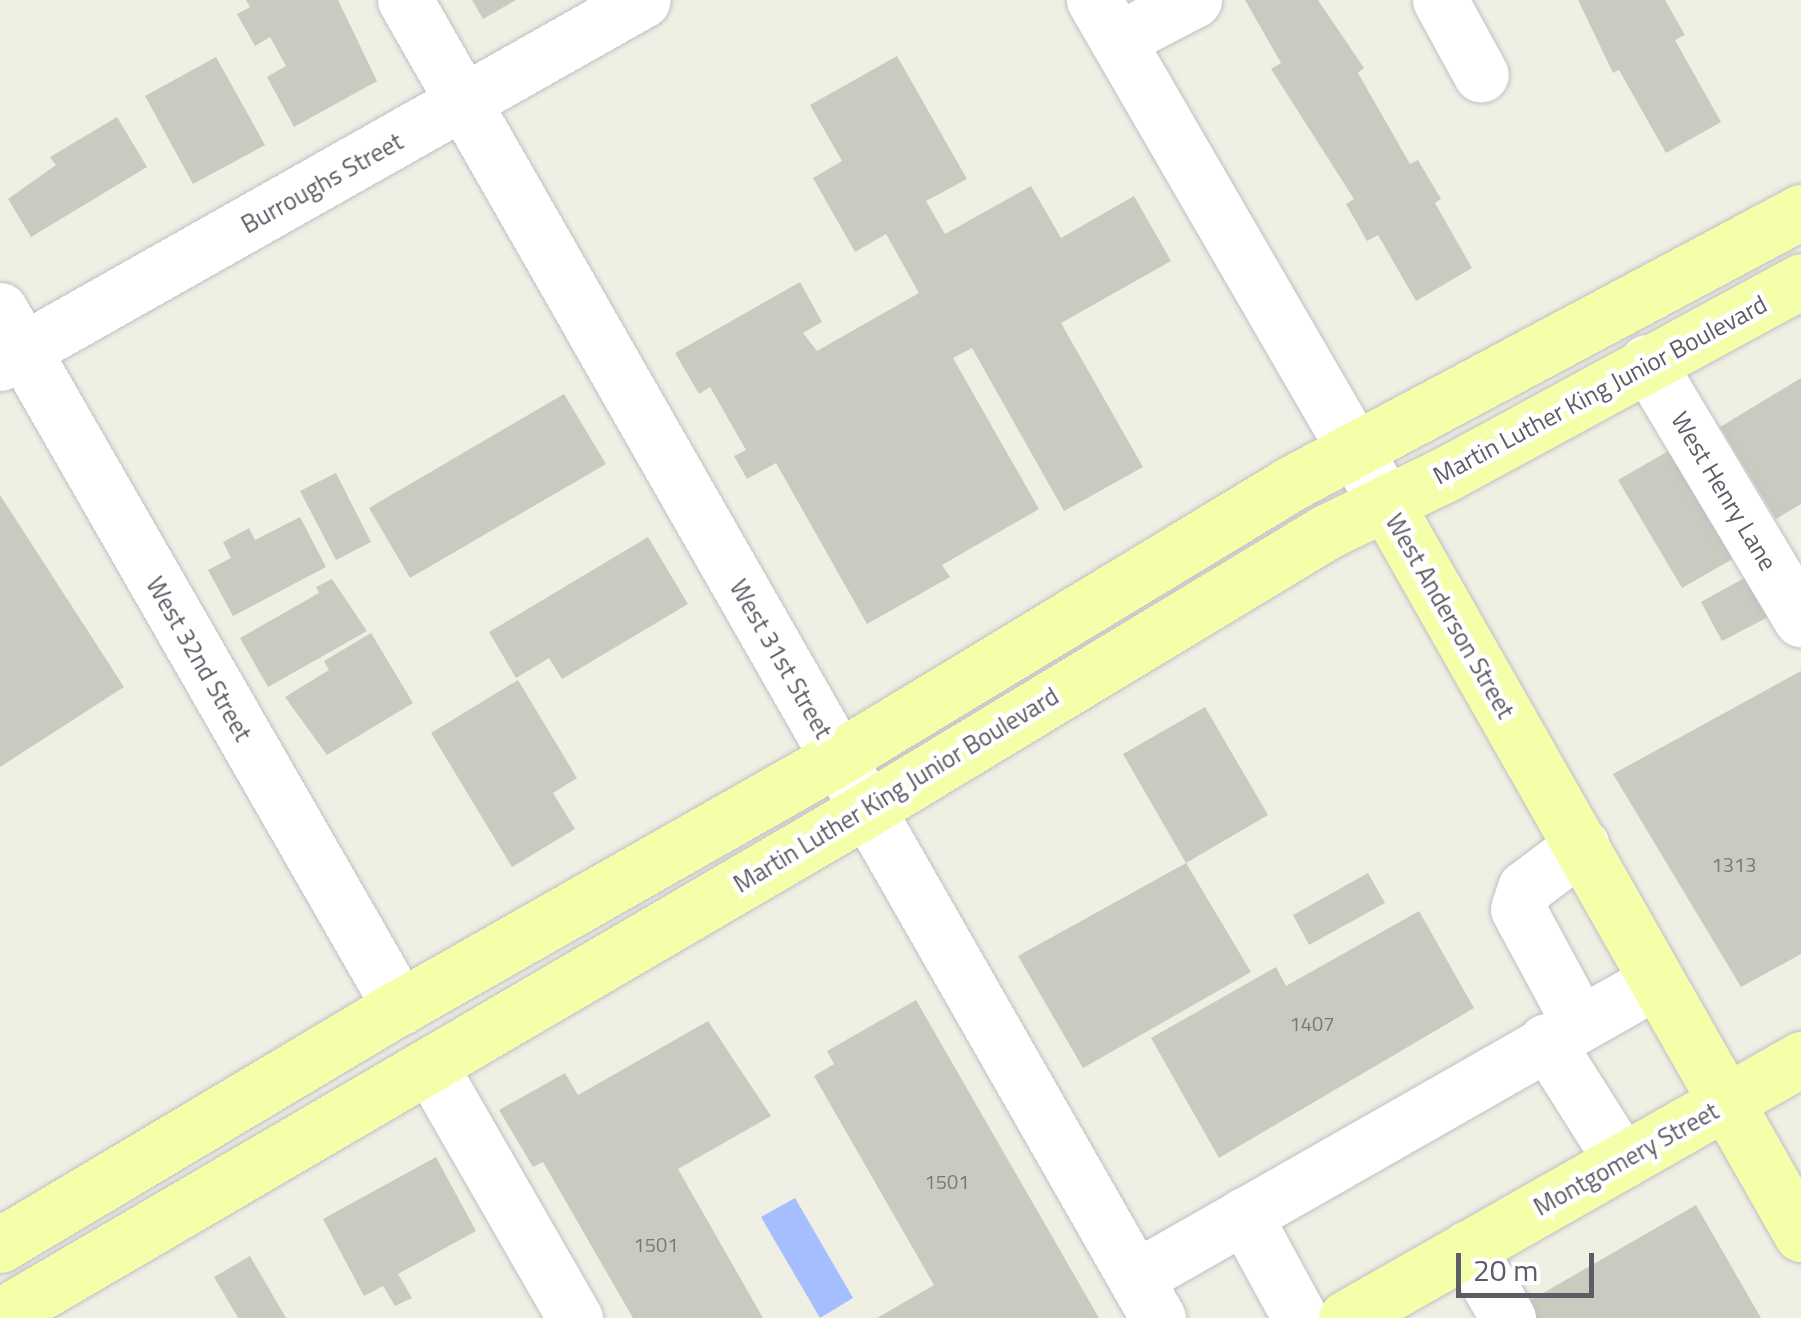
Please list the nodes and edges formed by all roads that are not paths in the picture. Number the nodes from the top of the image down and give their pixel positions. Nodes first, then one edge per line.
1 (405, 0) edge
2 (642, 0) edge
3 (1194, 0) edge
4 (1440, 0) edge
5 (1106, 20) edge
6 (1481, 75) dead end
7 (464, 103) junction
8 (1801, 212) edge
9 (1801, 281) edge
10 (8, 341) edge
11 (1647, 362) junction
12 (1355, 450) junction
13 (1386, 504) junction
14 (1801, 619) edge
15 (838, 758) junction
16 (866, 810) junction
17 (1582, 845) junction
18 (1656, 982) junction
19 (400, 1007) junction
20 (1563, 1031) junction
21 (1801, 1059) edge
22 (430, 1066) junction
23 (1725, 1104) junction
24 (1622, 1161) junction
25 (1244, 1215) junction
26 (1801, 1234) edge
27 (0, 1245) edge
28 (1468, 1248) junction
29 (1147, 1298) edge
30 (6, 1315) edge
31 (575, 1318) edge
32 (1300, 1318) edge
33 (1346, 1318) edge
34 (1508, 1318) edge

1 - 7 street, West 31st Street
2 - 7 street, Burroughs Street
3 - 5 street
4 - 6 street
5 - 12 street, West Anderson Street
7 - 10 street, Burroughs Street
7 - 15 street, West 31st Street
8 - 12 main road
9 - 11 main road, Martin Luther King Junior Boulevard
10 - 19 street, West 32nd Street
11 - 13 main road, Martin Luther King Junior Boulevard
11 - 14 street, West Henry Lane
12 - 13 street, West Anderson Street
12 - 15 main road
13 - 16 main road, Martin Luther King Junior Boulevard
13 - 17 main road, West Anderson Street
15 - 16 street, West 31st Street
15 - 19 main road
16 - 22 main road, Martin Luther King Junior Boulevard
16 - 29 street, West 31st Street
17 - 18 main road, West Anderson Street
17 - 20 street
18 - 20 street
18 - 23 main road, West Anderson Street
19 - 27 main road
20 - 24 street
20 - 25 street
21 - 23 main road, Montgomery Street
22 - 30 main road, Martin Luther King Junior Boulevard
22 - 31 street
23 - 24 main road, Montgomery Street
23 - 26 main road, West Anderson Street
24 - 28 main road, Montgomery Street
25 - 29 street
25 - 32 street
28 - 33 main road, Montgomery Street
28 - 34 street

